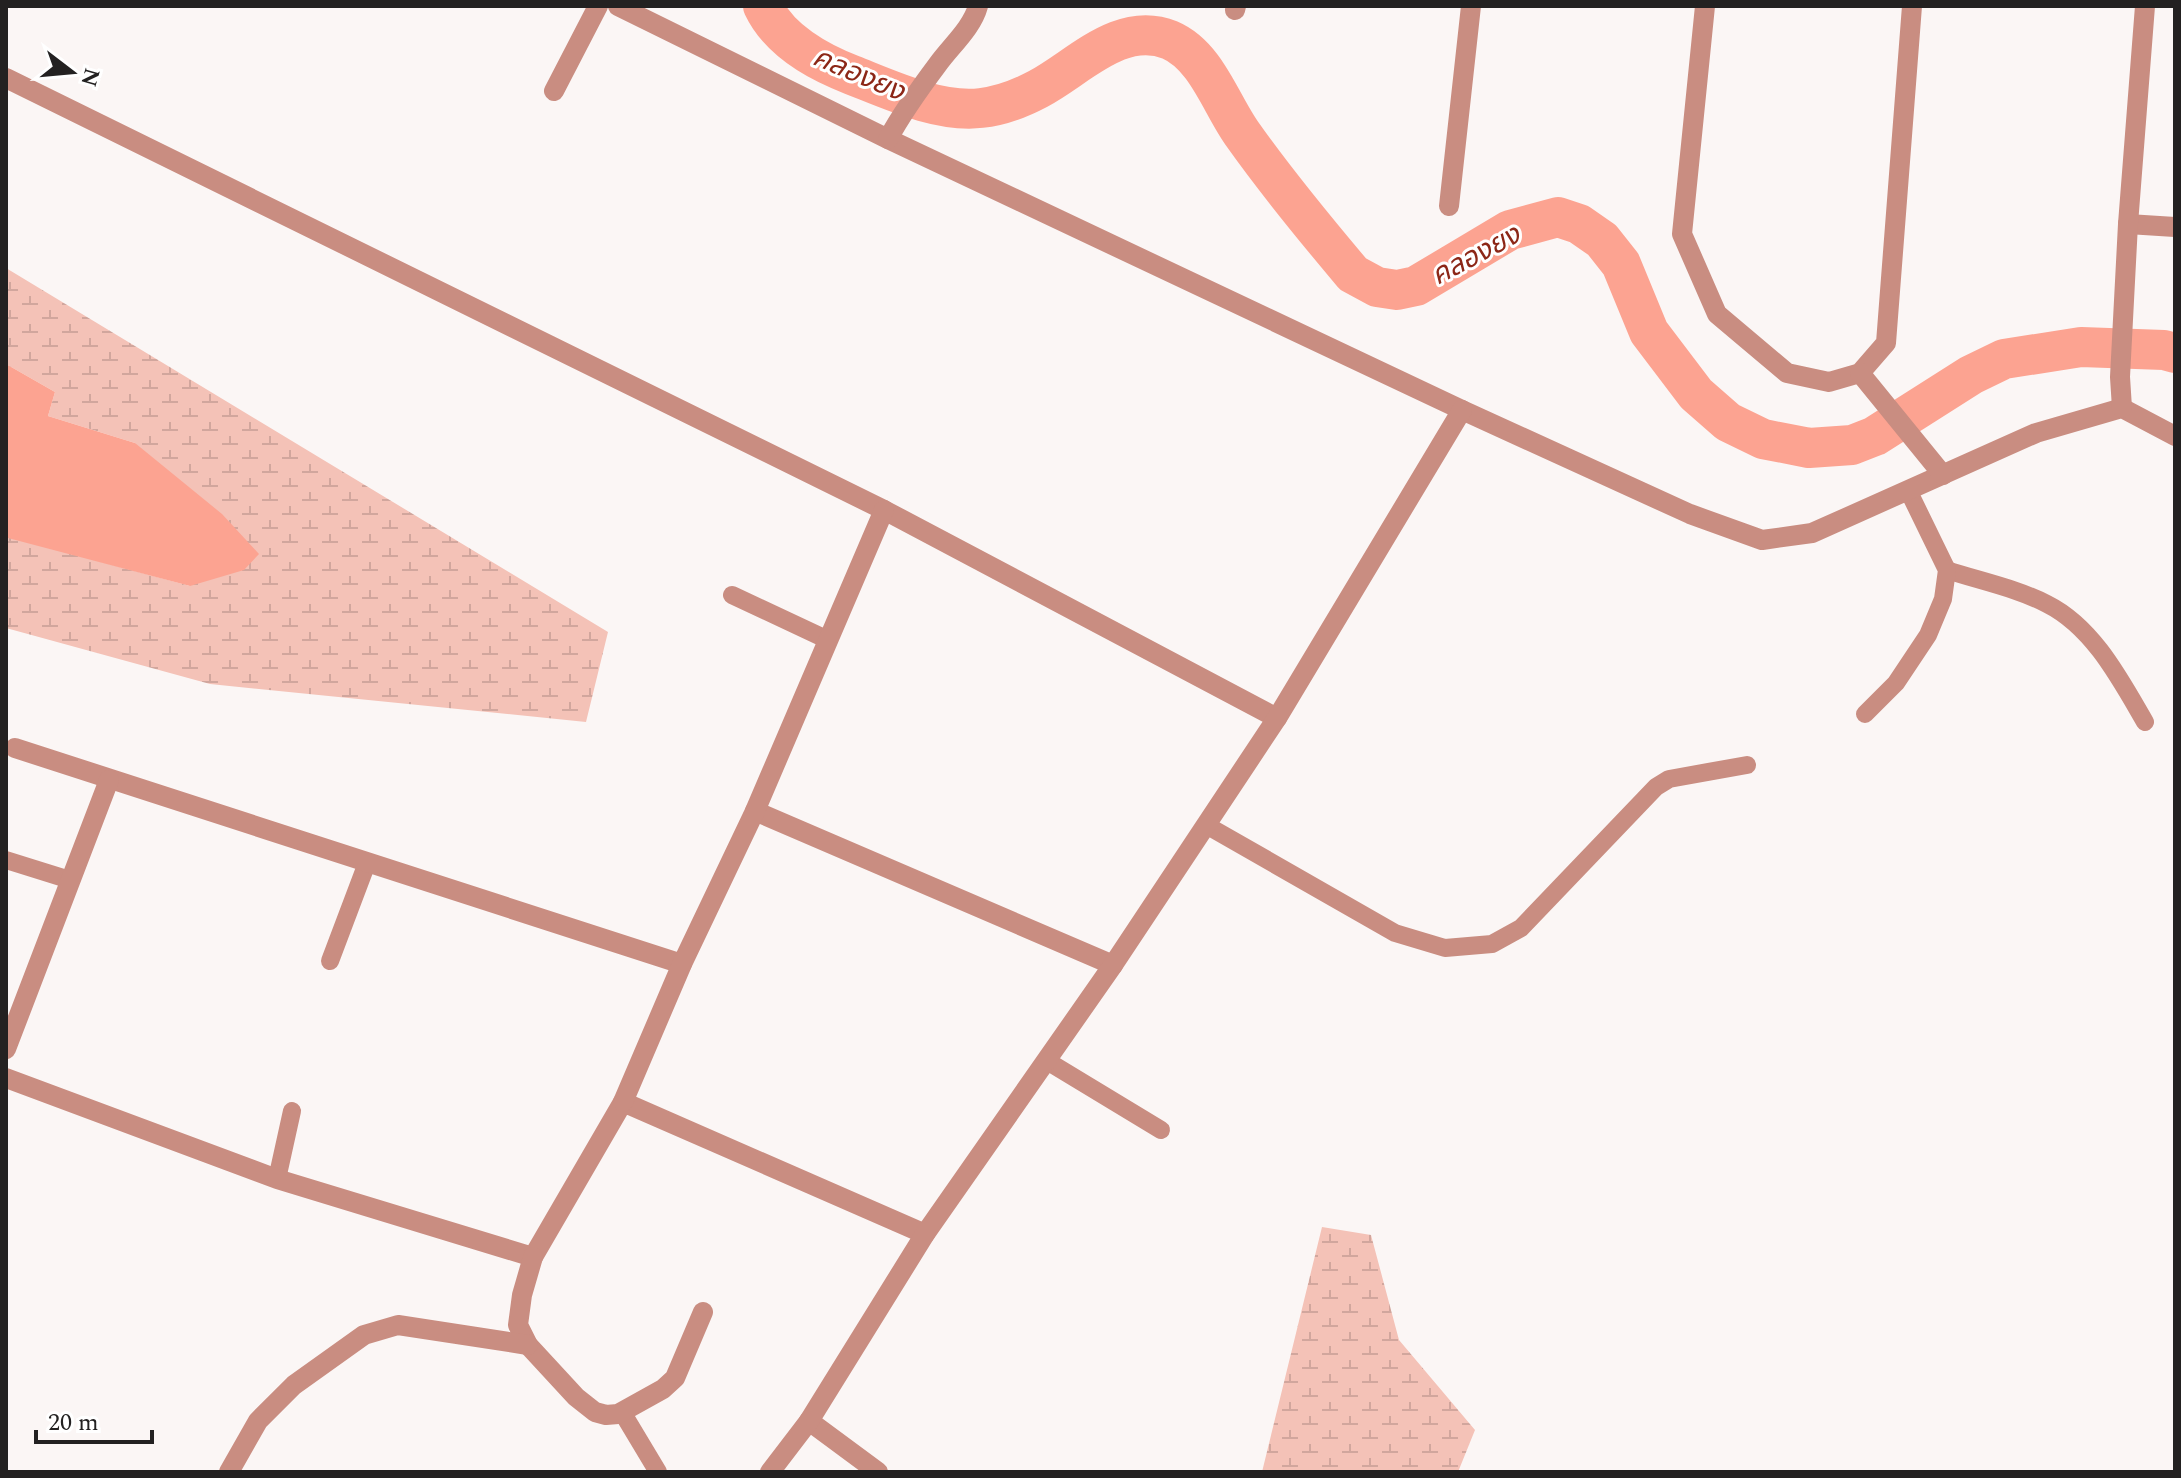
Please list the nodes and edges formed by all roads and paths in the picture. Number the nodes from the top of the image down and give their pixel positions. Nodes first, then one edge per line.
1 (598, 6) edge
2 (618, 6) edge
3 (978, 6) edge
4 (1471, 6) edge
5 (1705, 6) edge
6 (1912, 6) edge
7 (2145, 6) edge
8 (6, 78) edge
9 (554, 91) dead end
10 (888, 139) junction
11 (1449, 206) dead end
12 (2128, 224) junction
13 (2175, 227) edge
14 (1860, 373) junction
15 (2122, 408) junction
16 (1462, 410) junction
17 (2175, 436) edge
18 (1943, 475) junction
19 (1908, 490) junction
20 (884, 510) junction
21 (1947, 570) junction
22 (732, 595) dead end
23 (828, 640) junction
24 (1865, 714) dead end
25 (1277, 718) junction
26 (2145, 722) dead end
27 (15, 748) dead end
28 (1747, 765) dead end
29 (109, 780) junction
30 (755, 811) junction
31 (1206, 825) junction
32 (6, 860) edge
33 (367, 863) junction
34 (70, 880) junction
35 (330, 961) dead end
36 (682, 964) junction
37 (1113, 965) junction
38 (6, 1049) edge
39 (1047, 1061) junction
40 (6, 1078) edge
41 (623, 1102) junction
42 (292, 1111) dead end
43 (1161, 1130) dead end
44 (277, 1179) junction
45 (925, 1234) junction
46 (533, 1257) junction
47 (703, 1312) dead end
48 (528, 1345) junction
49 (622, 1412) junction
50 (809, 1421) junction
51 (229, 1472) edge
52 (658, 1472) edge
53 (770, 1472) edge
54 (878, 1472) edge

1 - 9 street
2 - 10 street
3 - 10 street
4 - 11 street
5 - 14 street
6 - 14 street
7 - 12 street
8 - 20 street
10 - 16 street
12 - 13 street
12 - 15 street
14 - 18 street
15 - 17 street
15 - 18 street
16 - 19 street
16 - 25 street
18 - 19 street
19 - 21 lane
20 - 23 street
20 - 25 street
21 - 24 lane
21 - 26 lane
22 - 23 lane
23 - 30 street
25 - 31 street
27 - 29 street
28 - 31 lane
29 - 33 street
29 - 34 street
30 - 36 street
30 - 37 street
31 - 37 street
32 - 34 lane
33 - 35 lane
33 - 36 street
34 - 38 street
36 - 41 street
37 - 39 street
39 - 43 lane
39 - 45 street
40 - 44 street
41 - 45 street
41 - 46 street
42 - 44 lane
44 - 46 street
45 - 50 street
46 - 48 street
47 - 49 street
48 - 49 street
48 - 51 street
49 - 52 lane
50 - 53 street
50 - 54 street

